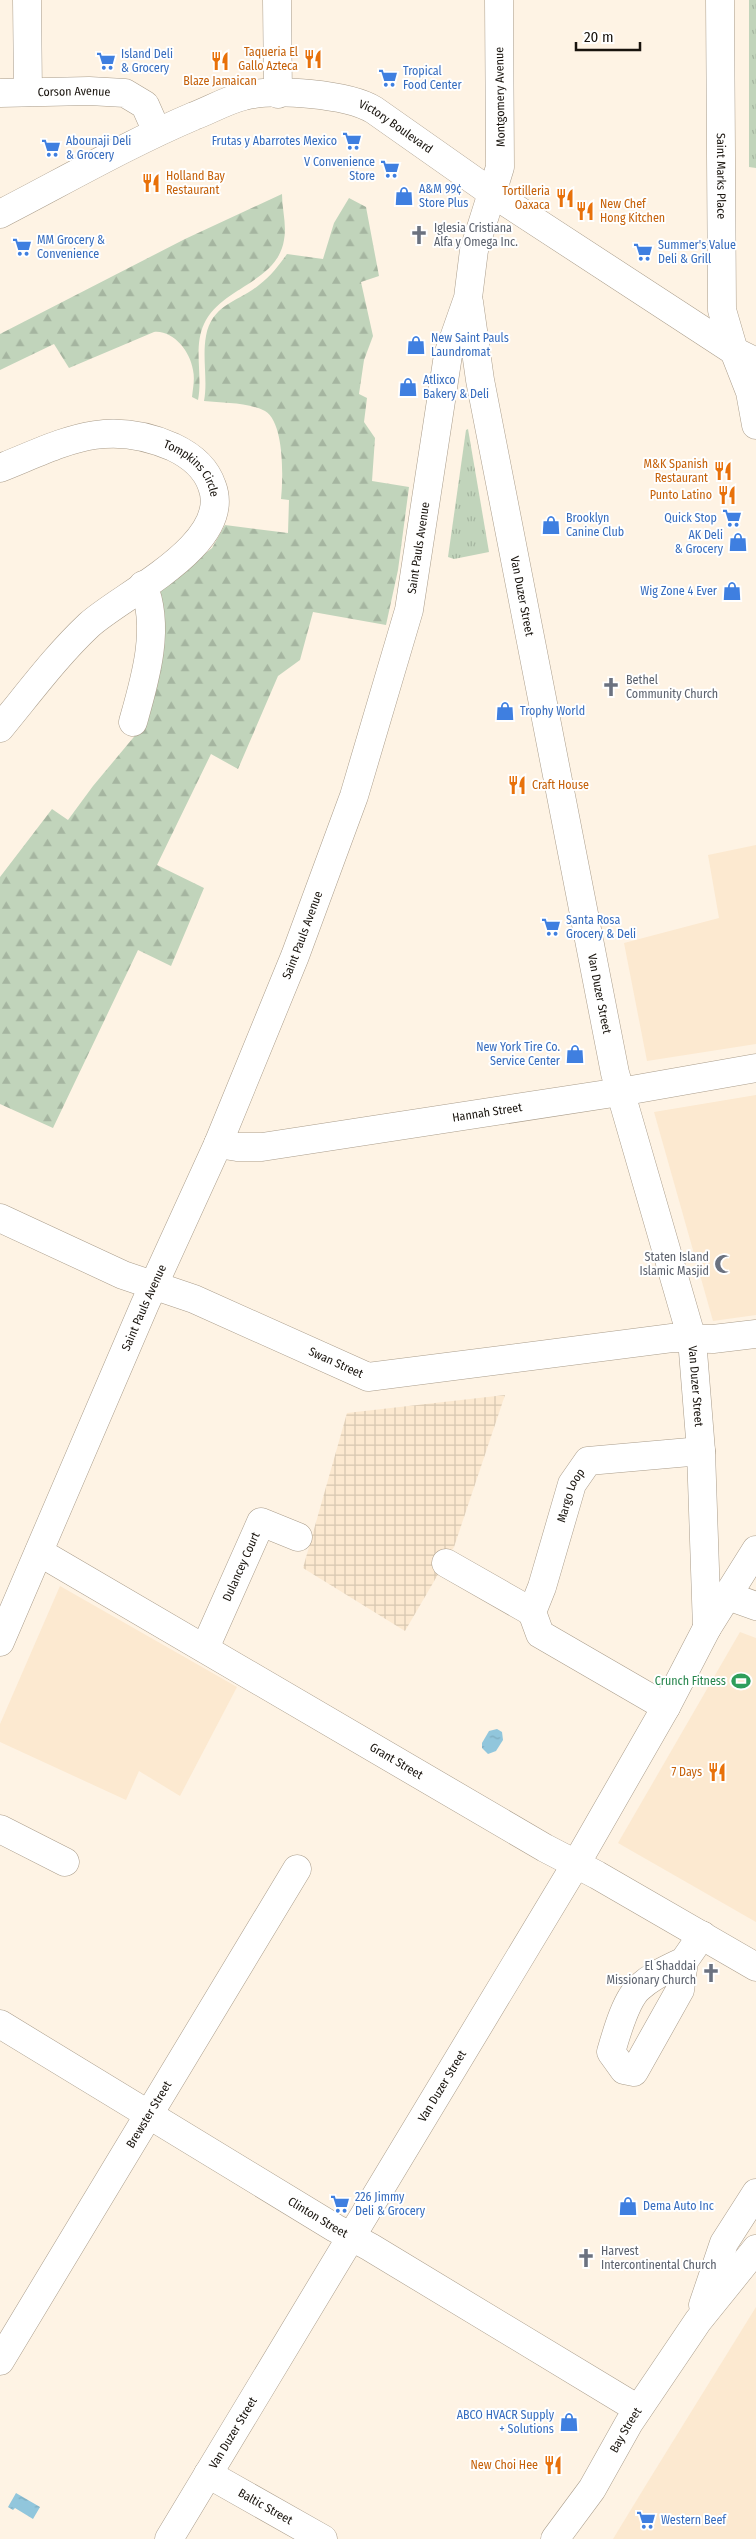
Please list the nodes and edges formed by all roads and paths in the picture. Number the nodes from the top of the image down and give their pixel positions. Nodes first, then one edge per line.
1 (27, 0) edge
2 (277, 0) edge
3 (499, 0) edge
4 (720, 0) edge
5 (28, 92) junction
6 (0, 93) edge
7 (278, 94) junction
8 (157, 132) junction
9 (492, 193) junction
10 (0, 214) edge
11 (468, 298) junction
12 (745, 357) edge
13 (756, 425) edge
14 (0, 468) edge
15 (143, 585) junction
16 (133, 722) dead end
17 (0, 728) edge
18 (756, 1068) edge
19 (620, 1092) junction
20 (218, 1144) junction
21 (0, 1218) edge
22 (154, 1286) junction
23 (756, 1334) edge
24 (692, 1339) junction
25 (701, 1451) junction
26 (298, 1537) dead end
27 (756, 1550) edge
28 (39, 1552) junction
29 (446, 1563) dead end
30 (728, 1596) junction
31 (756, 1606) edge
32 (532, 1612) junction
33 (707, 1628) junction
34 (0, 1642) edge
35 (205, 1648) junction
36 (666, 1707) junction
37 (0, 1829) edge
38 (65, 1862) dead end
39 (576, 1864) junction
40 (297, 1869) dead end
41 (702, 1935) junction
42 (684, 1962) dead end
43 (756, 1966) edge
44 (0, 2024) edge
45 (149, 2115) junction
46 (756, 2193) edge
47 (352, 2237) junction
48 (756, 2249) edge
49 (698, 2321) junction
50 (0, 2361) edge
51 (638, 2409) junction
52 (208, 2474) junction
53 (169, 2539) edge
54 (324, 2539) edge
55 (555, 2539) edge

1 - 5 street
2 - 7 street
3 - 9 street, Montgomery Avenue
4 - 12 street, Saint Marks Place
5 - 6 street, Corson Avenue
5 - 8 street, Corson Avenue
7 - 8 street, Victory Boulevard
7 - 9 street, Victory Boulevard
8 - 10 street, Victory Boulevard
9 - 11 street, Saint Pauls Avenue
9 - 12 street, Victory Boulevard
11 - 19 street, Van Duzer Street
11 - 20 street, Saint Pauls Avenue
12 - 13 street
14 - 15 street, Tompkins Circle
15 - 16 street
15 - 17 street, Tompkins Circle
18 - 19 street, Hannah Street
19 - 20 street, Hannah Street
19 - 24 street, Van Duzer Street
20 - 22 street, Saint Pauls Avenue
21 - 22 street, Swan Street
22 - 24 street, Swan Street
22 - 28 street, Saint Pauls Avenue
23 - 24 street, Swan Street
24 - 25 street, Van Duzer Street
25 - 32 street, Margo Loop
25 - 33 street, Van Duzer Street
26 - 35 street, Dulancey Court
27 - 30 street, Van Duzer Street
28 - 34 street, Saint Pauls Avenue
28 - 35 street, Grant Street
29 - 32 street
30 - 31 street
30 - 33 street, Van Duzer Street
32 - 36 street
33 - 36 street, Van Duzer Street
35 - 39 street, Grant Street
36 - 39 street, Van Duzer Street
37 - 38 street
39 - 41 street, Grant Street
39 - 47 street, Van Duzer Street
40 - 45 street, Brewster Street
41 - 42 street
41 - 43 street, Grant Street
44 - 45 street, Clinton Street
45 - 47 street, Clinton Street
45 - 50 street, Brewster Street
46 - 49 street, Bay Street
47 - 51 street, Clinton Street
47 - 52 street, Van Duzer Street
48 - 49 street, Bay Street
49 - 51 street, Bay Street
51 - 55 street, Bay Street
52 - 53 street, Van Duzer Street
52 - 54 street, Baltic Street

